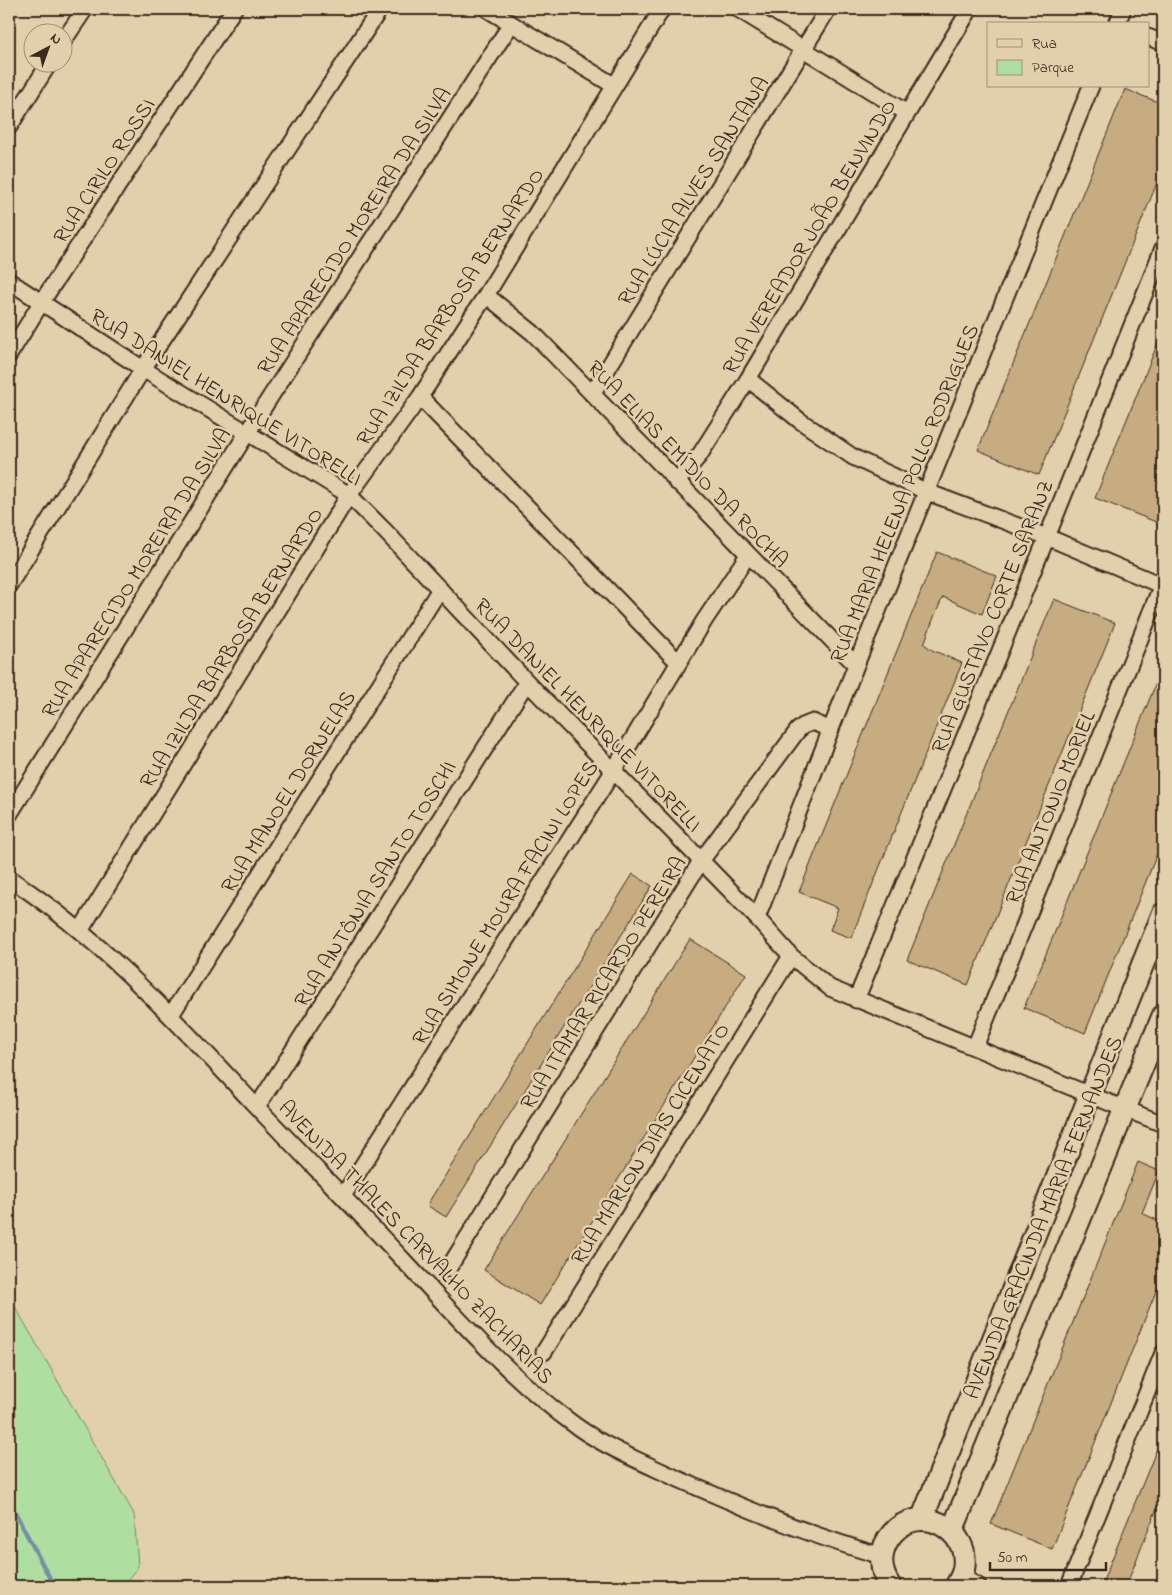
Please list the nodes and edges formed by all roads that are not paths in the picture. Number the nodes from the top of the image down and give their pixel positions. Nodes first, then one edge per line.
1 (85, 9) edge
2 (234, 9) edge
3 (380, 9) edge
4 (486, 9) edge
5 (662, 9) edge
6 (738, 9) edge
7 (828, 9) edge
8 (970, 9) edge
9 (1123, 9) edge
10 (1118, 22) edge
11 (511, 24) junction
12 (72, 28) edge
13 (1150, 38) edge
14 (1163, 43) edge
15 (803, 50) junction
16 (44, 72) edge
17 (615, 86) junction
18 (1090, 88) edge
19 (907, 112) junction
20 (9, 126) edge
21 (1163, 248) edge
22 (9, 281) edge
23 (486, 295) junction
24 (41, 303) junction
25 (9, 355) edge
26 (143, 369) junction
27 (748, 379) junction
28 (592, 394) junction
29 (420, 397) junction
30 (247, 433) junction
31 (676, 482) junction
32 (927, 492) junction
33 (349, 495) junction
34 (1047, 537) junction
35 (748, 555) junction
36 (9, 585) edge
37 (1163, 585) edge
38 (440, 589) junction
39 (678, 662) junction
40 (856, 665) junction
41 (526, 682) junction
42 (831, 730) junction
43 (614, 770) junction
44 (9, 815) edge
45 (701, 861) junction
46 (9, 878) edge
47 (1163, 914) edge
48 (757, 918) junction
49 (80, 931) junction
50 (791, 956) junction
51 (856, 1000) junction
52 (171, 1015) junction
53 (1163, 1016) edge
54 (975, 1047) junction
55 (1090, 1095) junction
56 (257, 1107) junction
57 (1125, 1109) junction
58 (1163, 1124) edge
59 (343, 1196) junction
60 (448, 1269) dead end
61 (544, 1352) dead end
62 (1163, 1353) edge
63 (922, 1519) junction
64 (952, 1531) junction
65 (882, 1556) junction
66 (966, 1583) edge
67 (890, 1586) edge
68 (1069, 1586) edge

1 - 12 street
2 - 24 street, RUA CIRILO ROSSI
3 - 26 street
4 - 11 street
5 - 17 street, RUA IZILDA BARBOSA BERNARDO
6 - 15 street
7 - 15 street, RUA LÚCIA ALVES SANTANA
8 - 19 street, RUA VEREADOR JOÃO BENVINDO
9 - 10 street
11 - 17 street
11 - 30 street, RUA APARECIDO MOREIRA DA SILVA
13 - 14 street
15 - 19 street
15 - 28 street, RUA LÚCIA ALVES SANTANA
16 - 20 street
17 - 23 street, RUA IZILDA BARBOSA BERNARDO
18 - 32 street, RUA MARIA HELENA POLLO RODRIGUES
19 - 27 street, RUA VEREADOR JOÃO BENVINDO
21 - 34 street, RUA GUSTAVO CORTE SARANZ
22 - 24 street, RUA DANIEL HENRIQUE VITORELLI
23 - 28 street, RUA ELIAS EMÍDIO DA ROCHA
23 - 29 street, RUA IZILDA BARBOSA BERNARDO
24 - 25 street, RUA CIRILO ROSSI
24 - 26 street, RUA DANIEL HENRIQUE VITORELLI
26 - 30 street, RUA DANIEL HENRIQUE VITORELLI
26 - 36 street
27 - 31 street, RUA VEREADOR JOÃO BENVINDO
27 - 32 street
28 - 31 street, RUA ELIAS EMÍDIO DA ROCHA
29 - 33 street, RUA IZILDA BARBOSA BERNARDO
29 - 39 street
30 - 33 street, RUA DANIEL HENRIQUE VITORELLI
30 - 44 street, RUA APARECIDO MOREIRA DA SILVA
31 - 35 street, RUA ELIAS EMÍDIO DA ROCHA
32 - 34 street
32 - 40 street, RUA MARIA HELENA POLLO RODRIGUES
33 - 38 street, RUA DANIEL HENRIQUE VITORELLI
33 - 49 street, RUA IZILDA BARBOSA BERNARDO
34 - 37 street
34 - 51 street, RUA GUSTAVO CORTE SARANZ
35 - 39 street, RUA SIMONE MOURA FACINI LOPES
35 - 40 street, RUA ELIAS EMÍDIO DA ROCHA
37 - 54 street, RUA ANTONIO MORIEL
38 - 41 street, RUA DANIEL HENRIQUE VITORELLI
38 - 52 street, RUA MANOEL DORNELAS
39 - 43 street, RUA SIMONE MOURA FACINI LOPES
40 - 42 street, RUA MARIA HELENA POLLO RODRIGUES
41 - 43 street, RUA DANIEL HENRIQUE VITORELLI
41 - 56 street, RUA ANTÔNIA SANTO TOSCHI
42 - 45 street, RUA ITAMAR RICARDO PEREIRA
42 - 48 street, RUA MARIA HELENA POLLO RODRIGUES
43 - 45 street, RUA DANIEL HENRIQUE VITORELLI
43 - 59 street, RUA SIMONE MOURA FACINI LOPES
45 - 48 street, RUA DANIEL HENRIQUE VITORELLI
45 - 60 street, RUA ITAMAR RICARDO PEREIRA
46 - 49 street, AVENIDA THALES CARVALHO ZACHARIAS
47 - 55 street, AVENIDA GRACINDA MARIA FERNANDES
48 - 50 street, RUA DANIEL HENRIQUE VITORELLI
49 - 52 street, AVENIDA THALES CARVALHO ZACHARIAS
50 - 51 street, RUA DANIEL HENRIQUE VITORELLI
50 - 61 street, RUA MARLON DIAS CICENATO
51 - 54 street, RUA DANIEL HENRIQUE VITORELLI
52 - 56 street, AVENIDA THALES CARVALHO ZACHARIAS
53 - 57 street, AVENIDA GRACINDA MARIA FERNANDES
54 - 55 street, RUA DANIEL HENRIQUE VITORELLI
55 - 57 street, RUA DANIEL HENRIQUE VITORELLI
55 - 63 street, AVENIDA GRACINDA MARIA FERNANDES
56 - 59 street, AVENIDA THALES CARVALHO ZACHARIAS
57 - 58 street, RUA DANIEL HENRIQUE VITORELLI
57 - 64 street, AVENIDA GRACINDA MARIA FERNANDES
59 - 65 street, AVENIDA THALES CARVALHO ZACHARIAS
62 - 68 street
63 - 64 street
63 - 65 street
64 - 66 street
65 - 67 street

